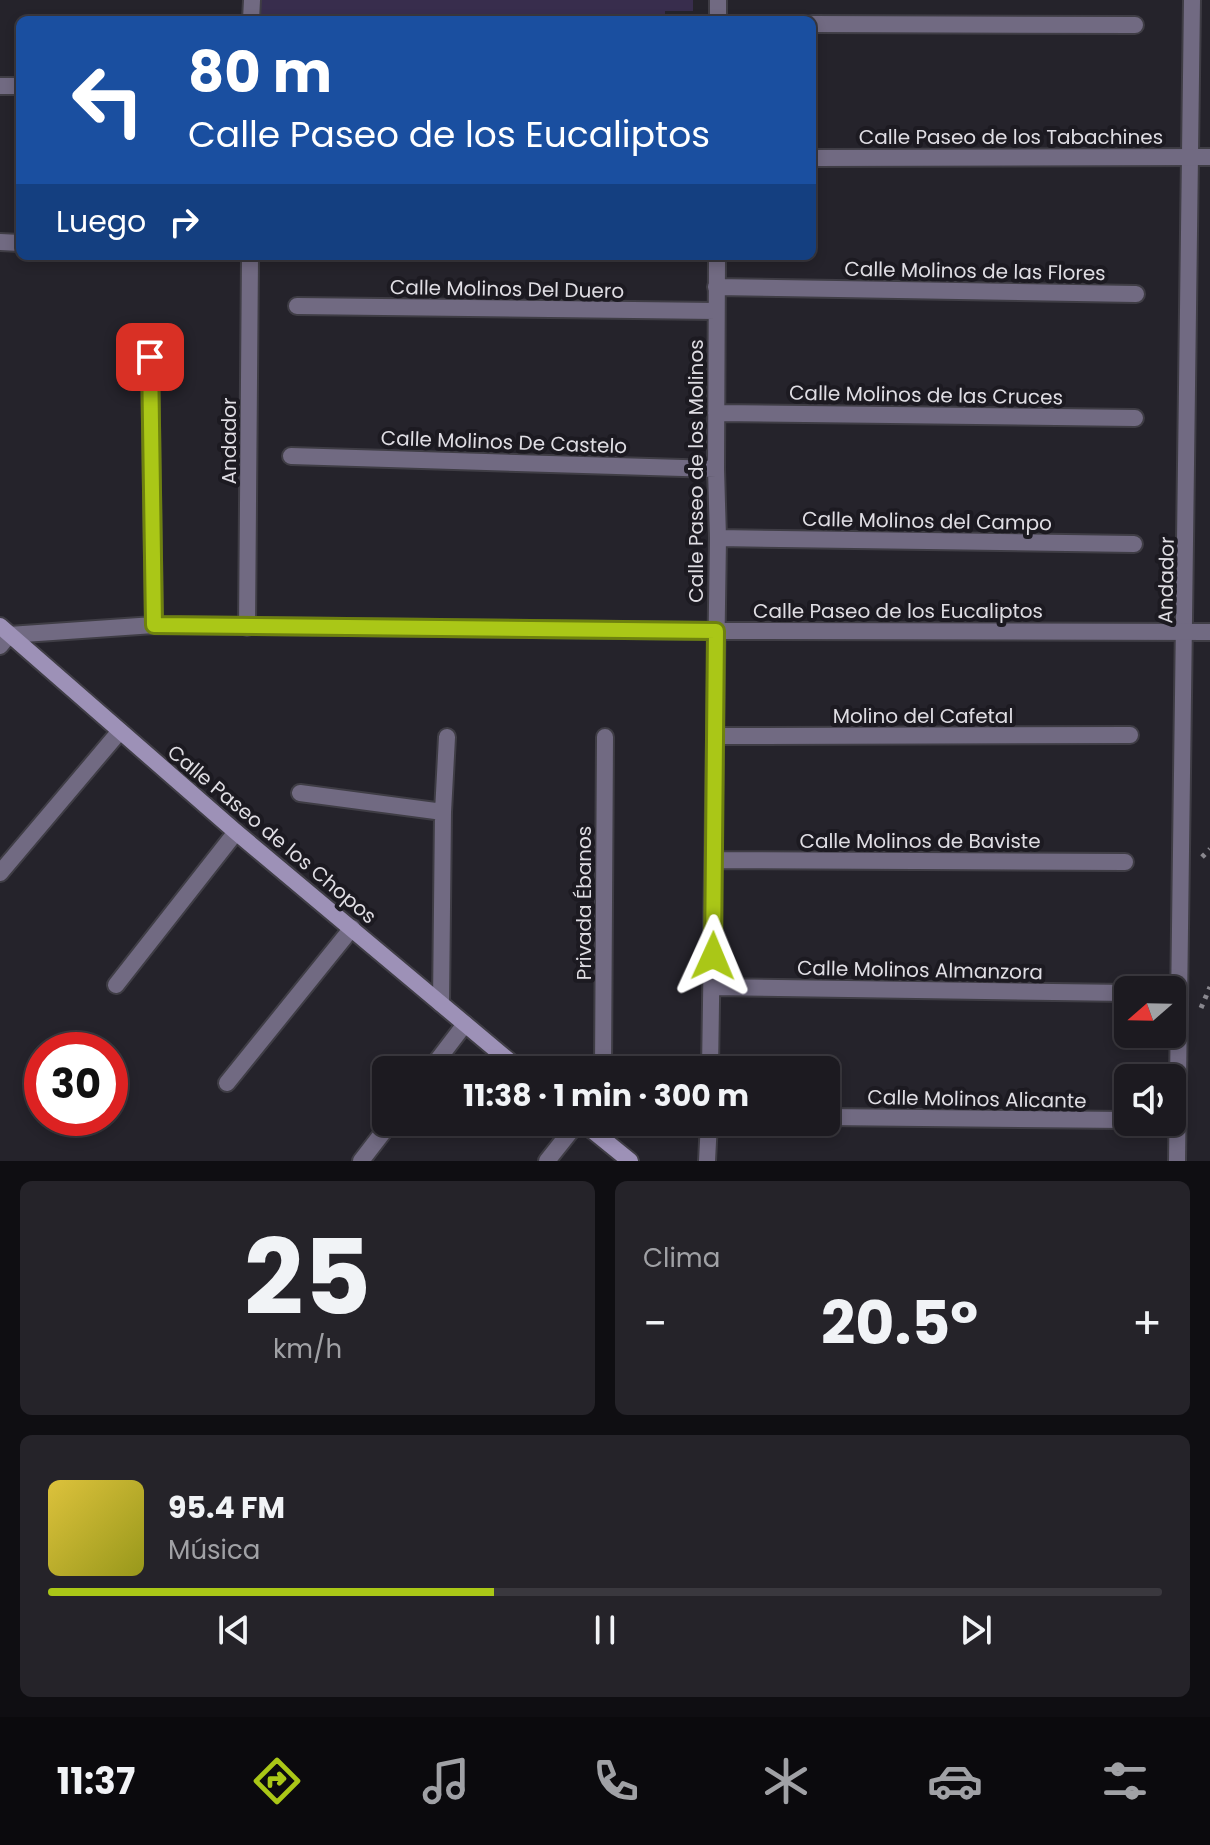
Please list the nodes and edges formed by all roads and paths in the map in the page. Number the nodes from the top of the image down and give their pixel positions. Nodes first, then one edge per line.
1 (1192, 0) edge
2 (816, 24) edge
3 (1135, 25) dead end
4 (1192, 156) junction
5 (1210, 157) edge
6 (816, 158) edge
7 (250, 260) edge
8 (717, 260) edge
9 (716, 287) junction
10 (1136, 294) dead end
11 (297, 306) dead end
12 (716, 311) junction
13 (150, 357) dead end
14 (716, 413) junction
15 (1135, 418) dead end
16 (291, 456) dead end
17 (716, 469) junction
18 (718, 538) junction
19 (1134, 544) dead end
20 (154, 625) junction
21 (247, 627) junction
22 (716, 631) junction
23 (1186, 631) junction
24 (1210, 632) edge
25 (3, 636) edge
26 (120, 731) junction
27 (1130, 735) dead end
28 (716, 736) junction
29 (447, 737) dead end
30 (605, 737) dead end
31 (300, 793) dead end
32 (443, 812) junction
33 (236, 832) junction
34 (715, 860) junction
35 (1125, 862) dead end
36 (0, 873) edge
37 (352, 928) junction
38 (116, 985) dead end
39 (712, 987) junction
40 (1114, 993) edge
41 (441, 1004) junction
42 (465, 1024) junction
43 (441, 1056) edge
44 (503, 1056) edge
45 (603, 1056) edge
46 (710, 1056) edge
47 (227, 1083) dead end
48 (840, 1117) edge
49 (1114, 1120) edge
50 (380, 1136) edge
51 (568, 1136) edge
52 (607, 1136) edge
53 (708, 1136) edge
54 (361, 1161) edge
55 (547, 1161) edge
56 (630, 1161) edge
57 (707, 1161) edge
58 (1177, 1161) edge

1 - 4 street, Andador
2 - 3 street
4 - 5 street, Calle Paseo de los Tabachines
4 - 6 street, Calle Paseo de los Tabachines
4 - 23 street, Andador
7 - 21 street, Andador
8 - 9 street, Calle Paseo de los Molinos
9 - 10 street, Calle Molinos de las Flores
9 - 12 street, Calle Paseo de los Molinos
11 - 12 street, Calle Molinos Del Duero
12 - 14 street, Calle Paseo de los Molinos
13 - 20 street
14 - 15 street, Calle Molinos de las Cruces
14 - 17 street, Calle Paseo de los Molinos
16 - 17 street, Calle Molinos De Castelo
17 - 18 street, Calle Paseo de los Molinos
18 - 19 street, Calle Molinos del Campo
18 - 22 street, Calle Paseo de los Molinos
20 - 21 street, Calle Paseo de los Eucaliptos
20 - 25 street, Calle Paseo de los Eucaliptos
21 - 22 street, Calle Paseo de los Eucaliptos
22 - 23 street, Calle Paseo de los Eucaliptos
22 - 28 street, Calle Paseo de los Molinos
23 - 24 street, Calle Paseo de los Eucaliptos
23 - 58 street, Andador
25 - 26 main road, Calle Paseo de los Chopos
26 - 33 main road, Calle Paseo de los Chopos
26 - 36 street
27 - 28 street, Molino del Cafetal
28 - 34 street, Calle Paseo de los Molinos
29 - 32 street
30 - 45 street, Privada Ébanos
31 - 32 street
32 - 41 street
33 - 37 main road, Calle Paseo de los Chopos
33 - 38 street
34 - 35 street, Calle Molinos de Baviste
34 - 39 street, Calle Paseo de los Molinos
37 - 41 main road, Calle Paseo de los Chopos
37 - 47 street
39 - 40 street, Calle Molinos Almanzora
39 - 46 street, Calle Paseo de los Molinos
41 - 42 main road, Calle Paseo de los Chopos
42 - 43 street
42 - 44 main road, Calle Paseo de los Chopos
48 - 49 street, Calle Molinos Alicante
50 - 54 street
51 - 55 street
52 - 56 main road
53 - 57 street

